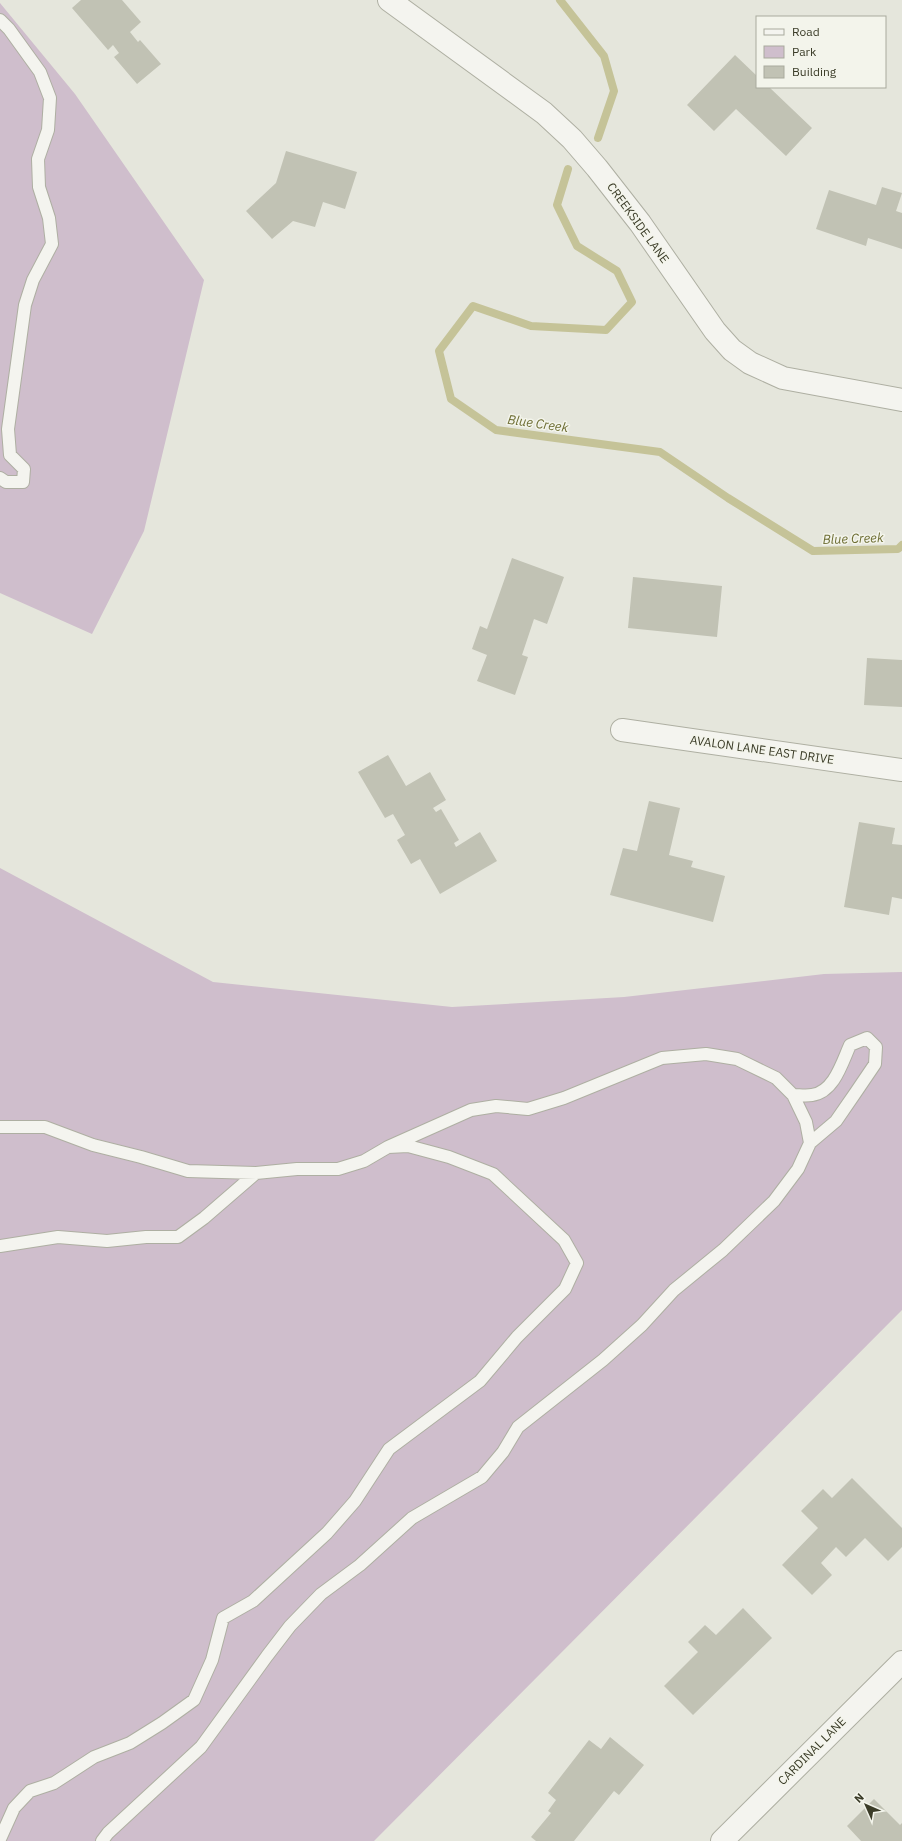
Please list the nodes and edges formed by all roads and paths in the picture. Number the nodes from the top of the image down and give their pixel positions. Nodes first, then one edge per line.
1 (389, 0) edge
2 (0, 20) edge
3 (902, 400) edge
4 (0, 437) edge
5 (10, 445) junction
6 (0, 478) edge
7 (622, 730) dead end
8 (902, 770) edge
9 (793, 1095) junction
10 (0, 1127) edge
11 (810, 1144) junction
12 (388, 1147) junction
13 (256, 1173) junction
14 (0, 1246) edge
15 (902, 1662) edge
16 (0, 1839) edge
17 (102, 1841) edge
18 (722, 1841) edge

1 - 3 street, CREEKSIDE LANE
2 - 5 lane
4 - 5 lane
5 - 6 lane
7 - 8 street, AVALON LANE EAST DRIVE
9 - 11 lane
9 - 11 lane
9 - 12 lane
10 - 13 lane
11 - 17 lane
12 - 13 lane
12 - 16 lane
13 - 14 lane
15 - 18 street, CARDINAL LANE

